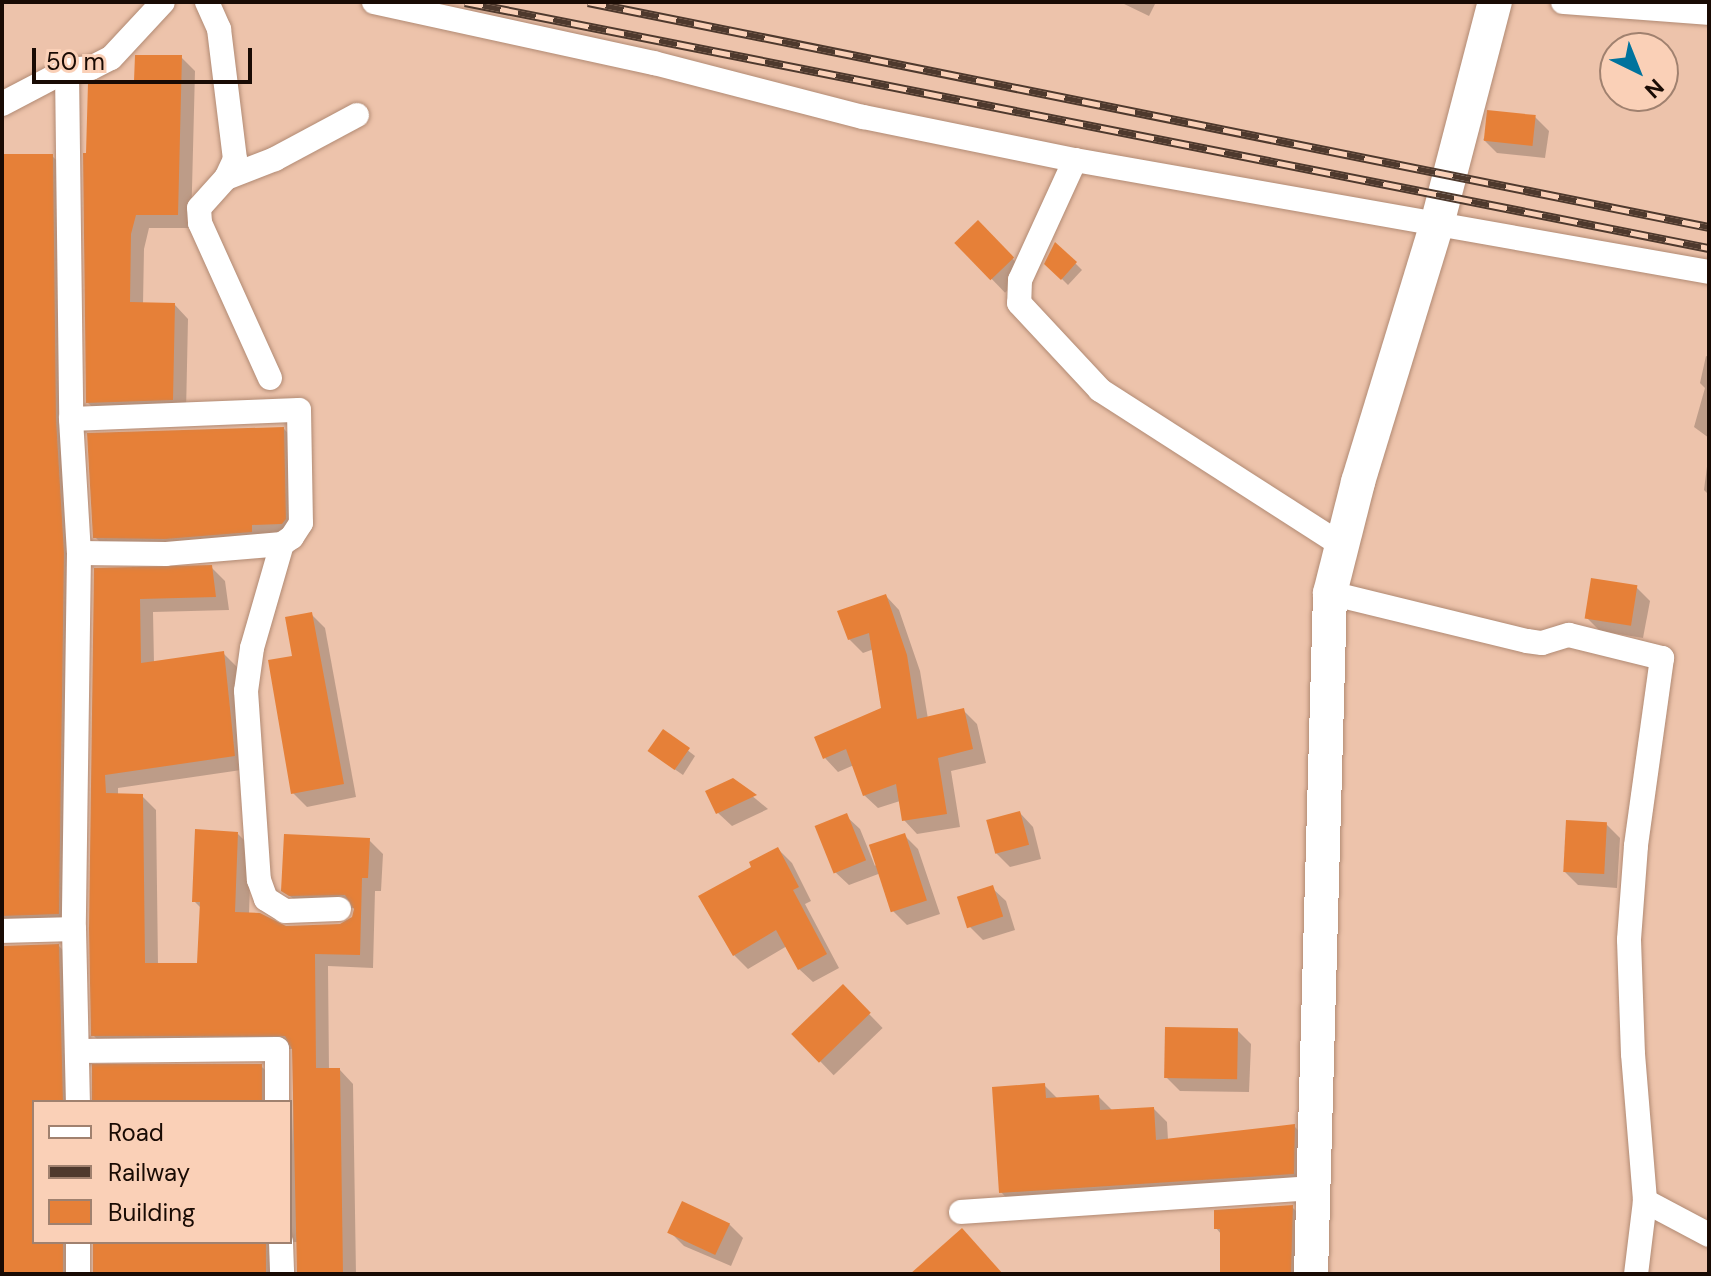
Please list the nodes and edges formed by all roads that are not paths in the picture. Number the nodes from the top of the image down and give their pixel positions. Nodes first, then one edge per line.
1 (163, 2) edge
2 (207, 2) edge
3 (374, 2) edge
4 (1495, 2) edge
5 (1563, 2) edge
6 (1709, 13) edge
7 (67, 70) junction
8 (2, 104) edge
9 (357, 115) dead end
10 (1075, 160) junction
11 (226, 178) junction
12 (1437, 224) junction
13 (1709, 272) edge
14 (270, 378) dead end
15 (71, 419) junction
16 (282, 544) junction
17 (1343, 546) junction
18 (79, 553) junction
19 (1330, 593) junction
20 (339, 909) dead end
21 (74, 929) junction
22 (2, 931) edge
23 (78, 1051) junction
24 (78, 1100) edge
25 (277, 1100) edge
26 (1316, 1188) junction
27 (1645, 1201) junction
28 (961, 1212) dead end
29 (1709, 1235) edge
30 (78, 1244) edge
31 (281, 1244) edge
32 (78, 1274) edge
33 (282, 1274) edge
34 (1311, 1274) edge
35 (1636, 1274) edge

1 - 7 street
2 - 11 street
3 - 10 street
4 - 12 street
5 - 6 street
7 - 8 street
7 - 15 street
9 - 11 street
10 - 12 street
10 - 17 street
11 - 14 street
12 - 13 street
12 - 17 street
15 - 16 street
15 - 18 street
16 - 18 street
16 - 20 street
17 - 19 street
18 - 21 street
19 - 26 street
19 - 27 street
21 - 22 street
21 - 23 street
23 - 24 street
23 - 25 street
26 - 28 street
26 - 34 street
27 - 29 street
27 - 35 street
30 - 32 street
31 - 33 street

